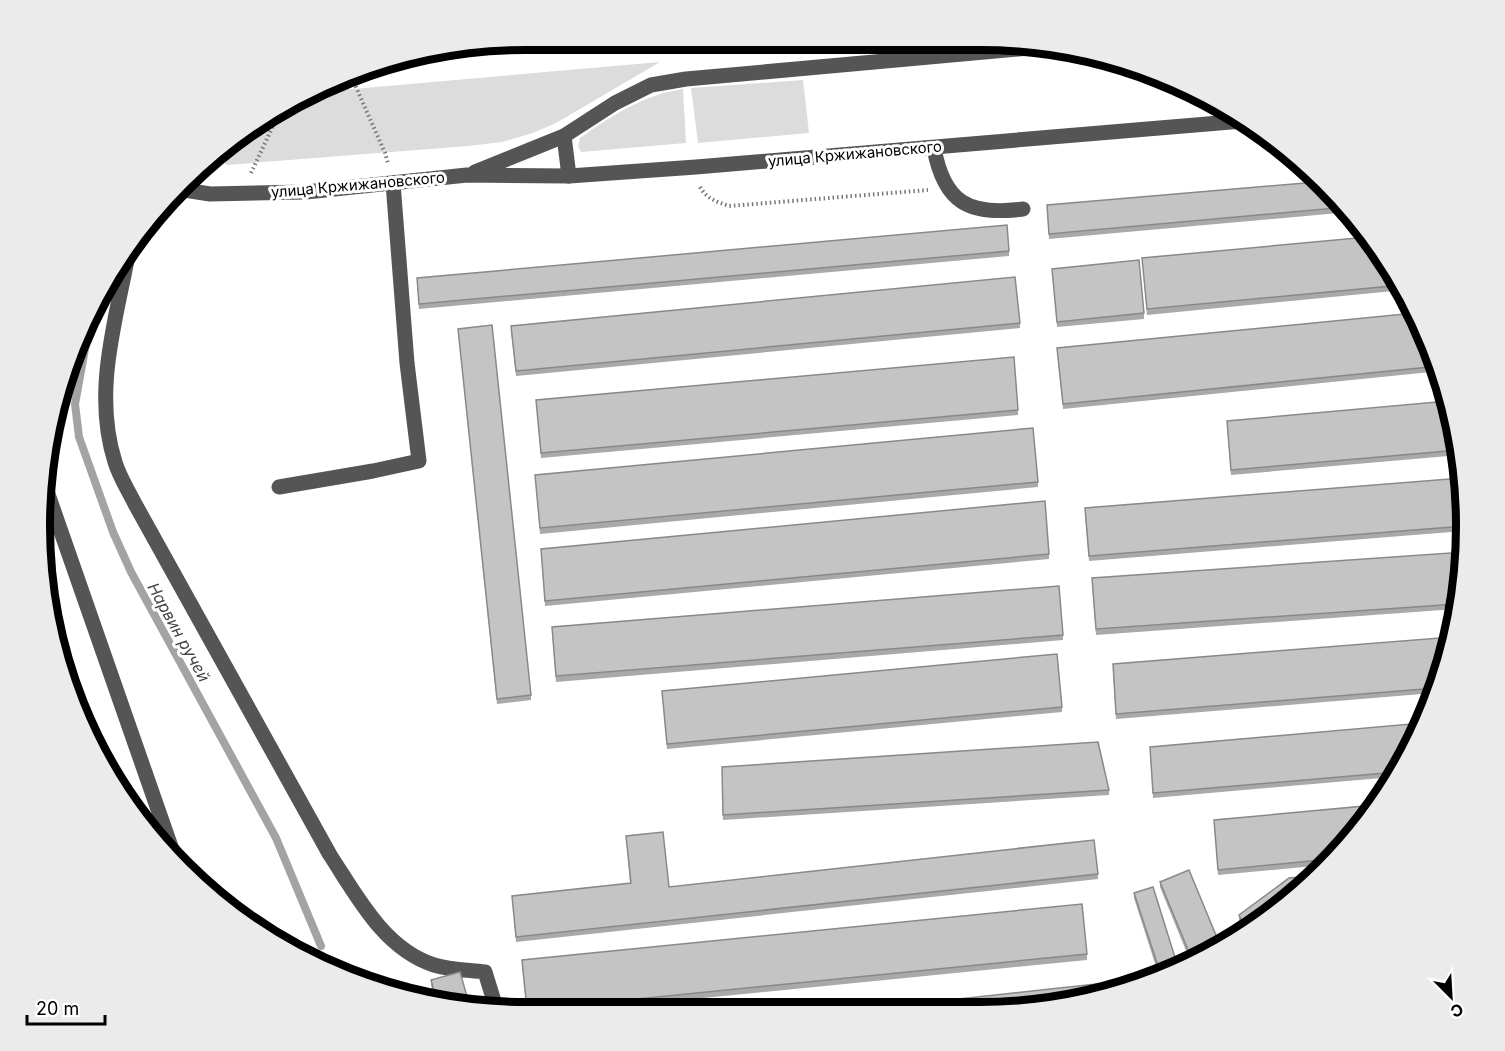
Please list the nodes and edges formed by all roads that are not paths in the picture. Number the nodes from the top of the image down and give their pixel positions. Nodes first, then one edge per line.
1 (1000, 51) edge
2 (1232, 122) edge
3 (564, 136) junction
4 (934, 148) junction
5 (467, 176) junction
6 (569, 176) junction
7 (393, 183) junction
8 (188, 191) edge
9 (1023, 209) dead end
10 (126, 268) edge
11 (279, 487) dead end
12 (51, 502) edge
13 (169, 840) edge
14 (493, 1000) edge

1 - 3 street, улица Кржижановского
2 - 4 street, улица Кржижановского
3 - 5 street, улица Кржижановского
3 - 6 street
4 - 6 street, улица Кржижановского
4 - 9 street
5 - 6 street, улица Кржижановского
5 - 7 street, улица Кржижановского
7 - 8 street, улица Кржижановского
7 - 11 street
10 - 14 street
12 - 13 street

